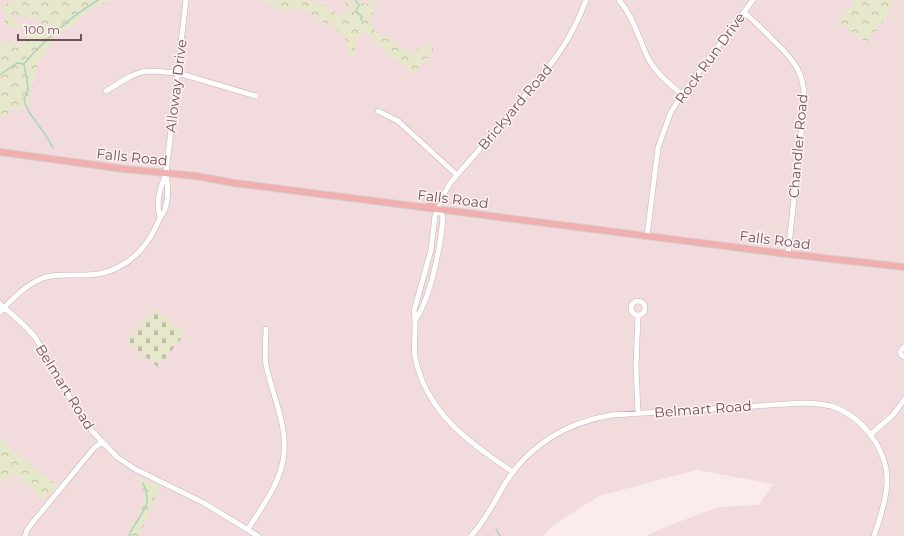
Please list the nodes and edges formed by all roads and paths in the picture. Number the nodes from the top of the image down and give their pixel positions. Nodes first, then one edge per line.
1 (186, 0) edge
2 (586, 0) edge
3 (619, 0) edge
4 (753, 0) edge
5 (744, 12) junction
6 (178, 73) junction
7 (106, 91) dead end
8 (682, 94) junction
9 (256, 96) dead end
10 (378, 111) dead end
11 (0, 152) edge
12 (166, 173) junction
13 (457, 175) junction
14 (442, 197) junction
15 (426, 207) junction
16 (438, 209) junction
17 (647, 236) junction
18 (788, 254) junction
19 (904, 267) edge
20 (2, 306) edge
21 (0, 312) edge
22 (638, 315) dead end
23 (415, 320) junction
24 (266, 329) dead end
25 (904, 347) edge
26 (904, 357) edge
27 (904, 400) edge
28 (638, 414) junction
29 (870, 435) junction
30 (102, 442) junction
31 (513, 472) junction
32 (248, 529) junction
33 (25, 536) edge
34 (258, 536) edge
35 (471, 536) edge
36 (874, 536) edge

1 - 6 street, Alloway Drive
2 - 13 street, Brickyard Road
3 - 8 street
4 - 5 street, Rock Run Drive
5 - 8 street, Rock Run Drive
5 - 18 street, Chandler Road
6 - 7 street
6 - 9 street
6 - 12 street, Alloway Drive
8 - 17 street, Rock Run Drive
10 - 13 street
11 - 12 main road, Falls Road
12 - 15 main road, Falls Road
12 - 20 street, Alloway Drive
13 - 14 street, Brickyard Road
14 - 15 main road
14 - 16 street, Brickyard Road
15 - 16 main road, Falls Road
16 - 17 main road, Falls Road
16 - 23 street, Brickyard Road
16 - 23 street, Brickyard Road
17 - 18 main road, Falls Road
18 - 19 main road, Falls Road
20 - 21 street, Alloway Drive
20 - 30 street, Belmart Road
22 - 28 street
23 - 31 street, Brickyard Road
24 - 32 street
25 - 26 street
27 - 29 street
28 - 29 street, Belmart Road
28 - 31 street, Belmart Road
29 - 36 street, Belmart Road
30 - 32 street, Belmart Road
30 - 33 street
31 - 35 street, Belmart Road
32 - 34 street, Belmart Road

